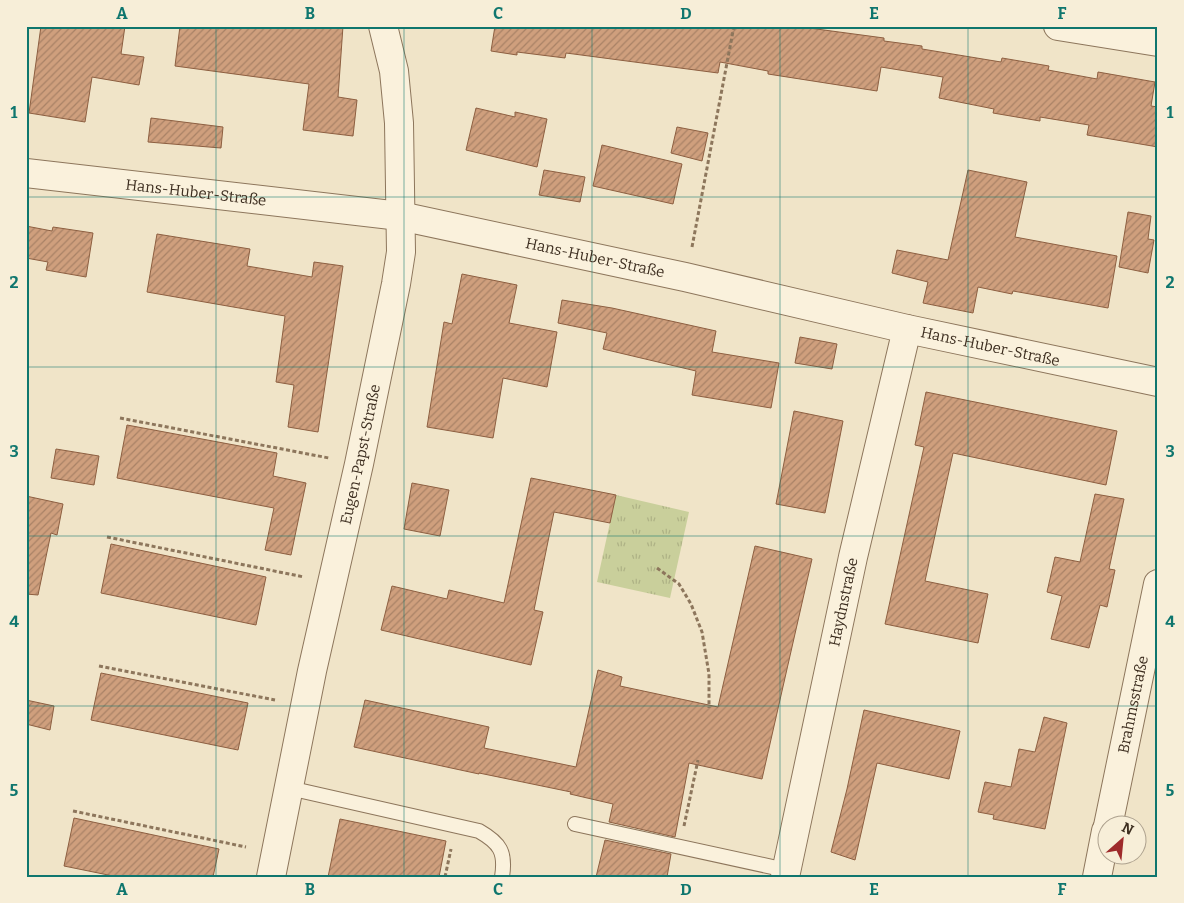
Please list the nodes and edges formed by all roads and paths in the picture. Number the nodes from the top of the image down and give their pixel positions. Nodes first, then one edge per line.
1 (383, 26) edge
2 (734, 26) edge
3 (1058, 26) edge
4 (1158, 42) edge
5 (26, 173) edge
6 (400, 216) junction
7 (685, 277) junction
8 (906, 328) junction
9 (1158, 382) edge
10 (120, 418) dead end
11 (359, 464) junction
12 (108, 537) dead end
13 (657, 568) dead end
14 (332, 583) junction
15 (1158, 584) edge
16 (100, 666) dead end
17 (305, 706) junction
18 (708, 708) dead end
19 (698, 760) dead end
20 (289, 788) junction
21 (73, 811) dead end
22 (1110, 816) edge
23 (575, 824) dead end
24 (680, 846) junction
25 (274, 865) edge
26 (785, 873) edge
27 (502, 877) edge

1 - 6 street, Eugen-Papst-Straße
2 - 7 path
3 - 4 street
5 - 6 street, Hans-Huber-Straße
6 - 7 street, Hans-Huber-Straße
6 - 11 street, Eugen-Papst-Straße
7 - 8 street, Hans-Huber-Straße
8 - 9 street, Hans-Huber-Straße
8 - 26 street, Haydnstraße
10 - 11 path
11 - 14 street, Eugen-Papst-Straße
12 - 14 path
13 - 18 path
14 - 17 street, Eugen-Papst-Straße
15 - 22 street, Brahmsstraße
16 - 17 path
17 - 20 street, Eugen-Papst-Straße
19 - 24 path
20 - 25 street, Eugen-Papst-Straße
20 - 27 lane
21 - 25 path
23 - 24 lane
24 - 26 lane

